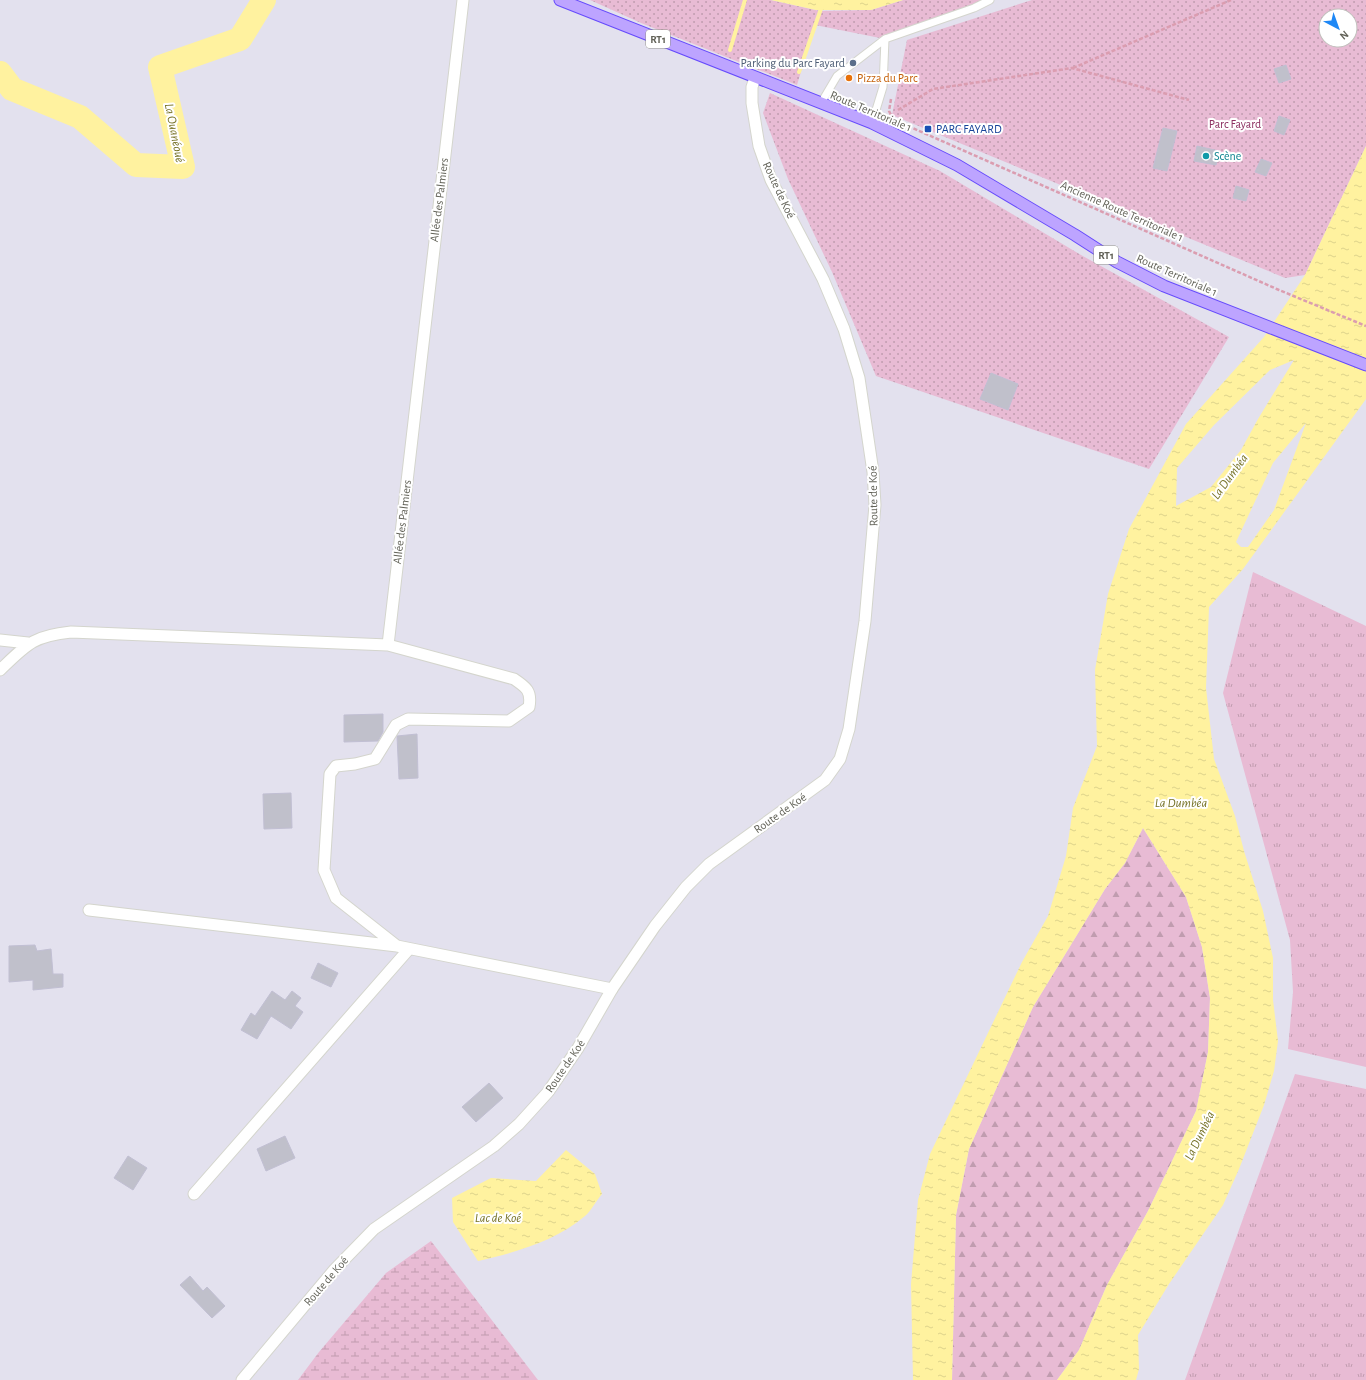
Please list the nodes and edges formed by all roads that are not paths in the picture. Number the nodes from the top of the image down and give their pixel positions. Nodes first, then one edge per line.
1 (463, 0) edge
2 (560, 0) edge
3 (990, 0) edge
4 (885, 39) junction
5 (755, 78) junction
6 (821, 103) junction
7 (872, 123) junction
8 (1366, 365) edge
9 (0, 640) edge
10 (28, 643) junction
11 (388, 645) junction
12 (0, 670) edge
13 (89, 910) dead end
14 (397, 946) junction
15 (409, 949) junction
16 (612, 989) junction
17 (194, 1194) dead end
18 (242, 1380) edge

1 - 11 street, Allée des Palmiers
2 - 5 main road, Route Territoriale 1 / RT1
3 - 4 lane
4 - 6 lane
4 - 7 lane
5 - 6 main road, Route Territoriale 1 / RT1
5 - 16 street, Route de Koé
6 - 7 main road, Route Territoriale 1 / RT1
7 - 8 main road, Route Territoriale 1 / RT1
9 - 10 street
10 - 11 street
10 - 12 street
11 - 14 street
13 - 14 street
14 - 15 street
15 - 16 street
15 - 17 street
16 - 18 street, Route de Koé

